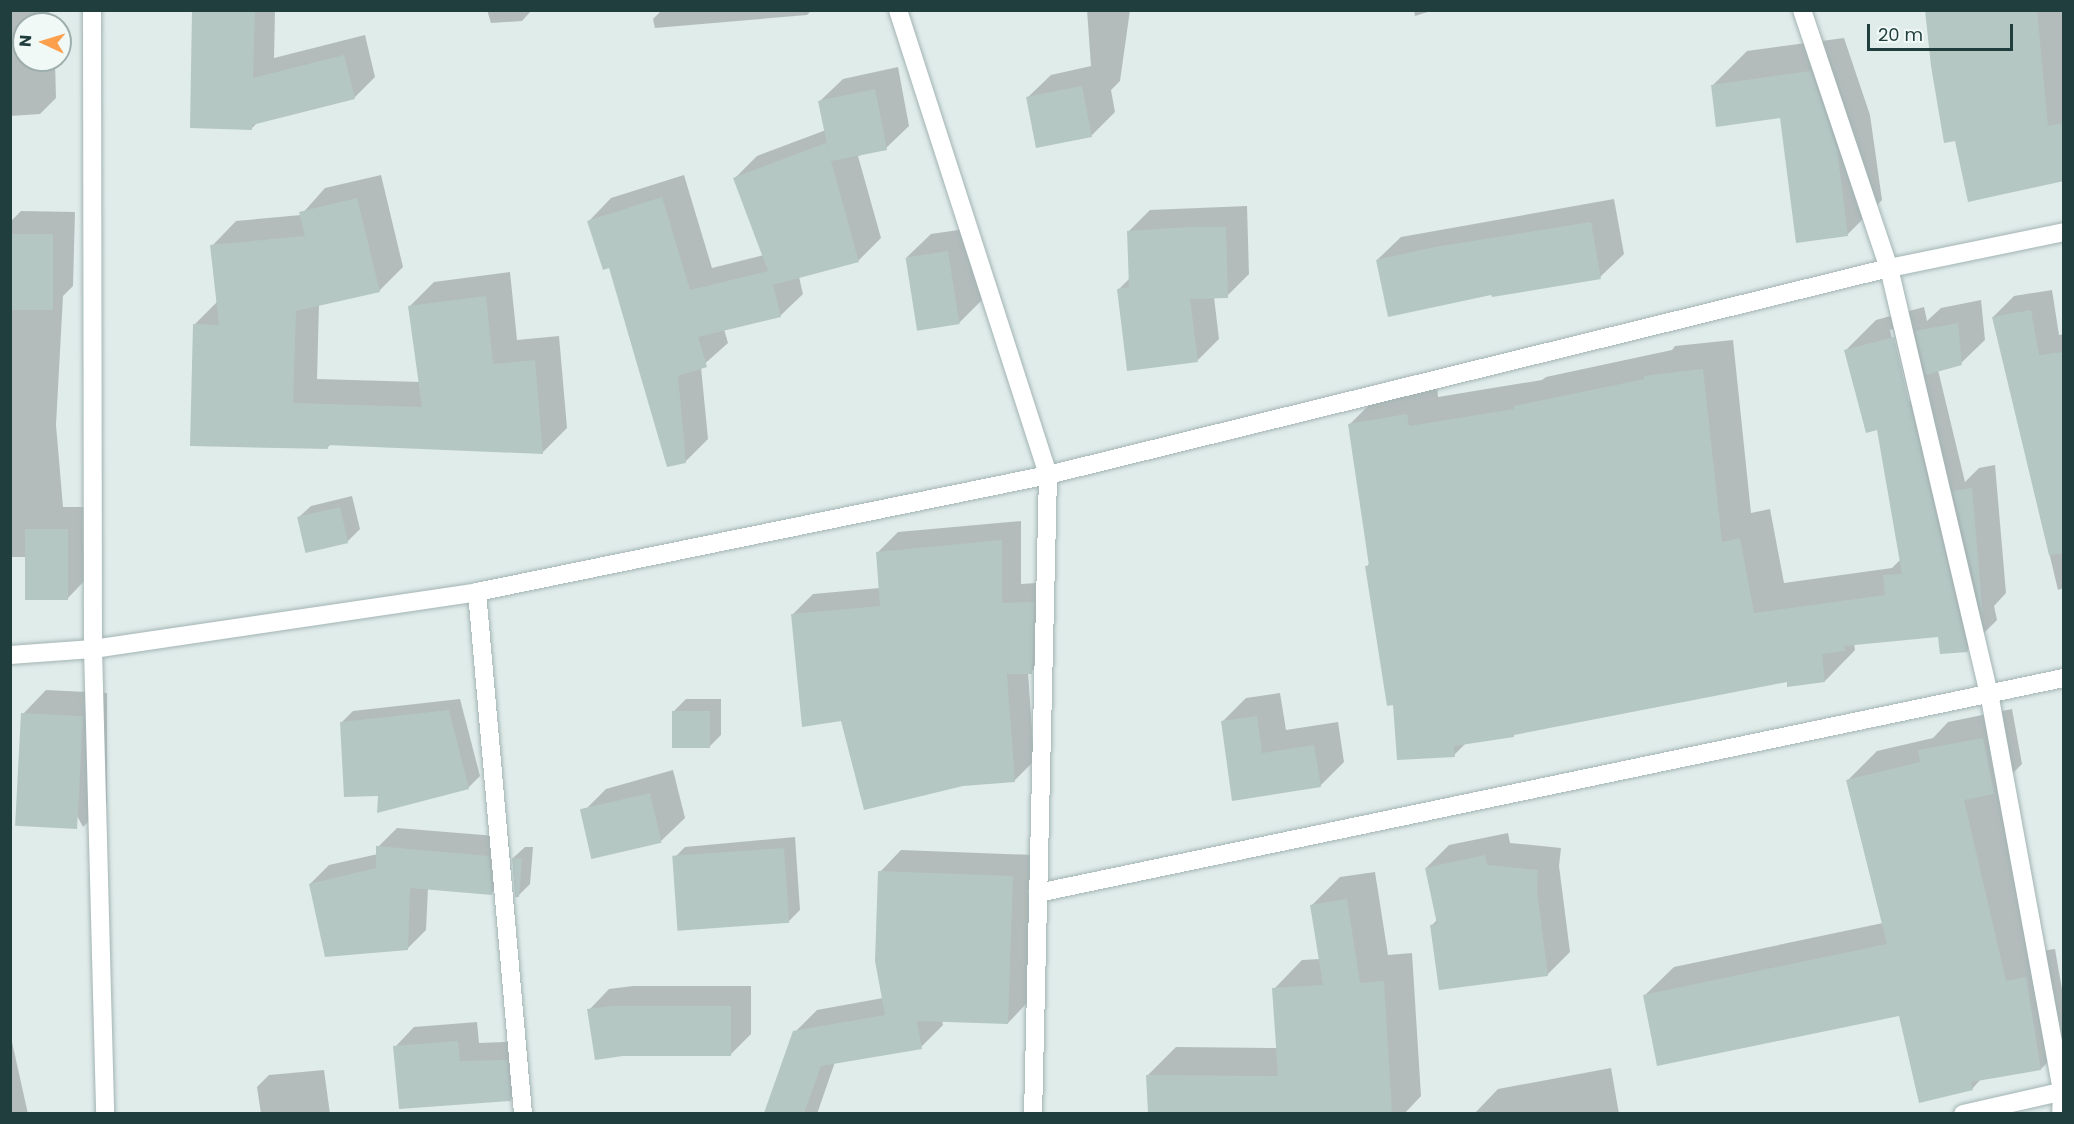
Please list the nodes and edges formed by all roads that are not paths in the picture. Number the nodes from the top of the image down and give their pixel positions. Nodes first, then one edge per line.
1 (92, 10) edge
2 (898, 10) edge
3 (1802, 10) edge
4 (2064, 232) edge
5 (1889, 268) junction
6 (1048, 475) junction
7 (477, 592) junction
8 (93, 649) junction
9 (10, 655) edge
10 (2064, 678) edge
11 (1989, 693) junction
12 (1038, 892) junction
13 (2063, 1091) edge
14 (105, 1113) edge
15 (522, 1113) edge
16 (1033, 1113) edge
17 (1963, 1113) edge
18 (2061, 1113) edge

1 - 8 street
2 - 6 street
3 - 5 street
4 - 5 street
5 - 6 street
5 - 11 street
6 - 7 street
6 - 12 street
7 - 8 street
7 - 15 street
8 - 9 street
8 - 14 street
10 - 11 street
11 - 12 street
11 - 13 street
12 - 16 street
13 - 17 street
13 - 18 street

